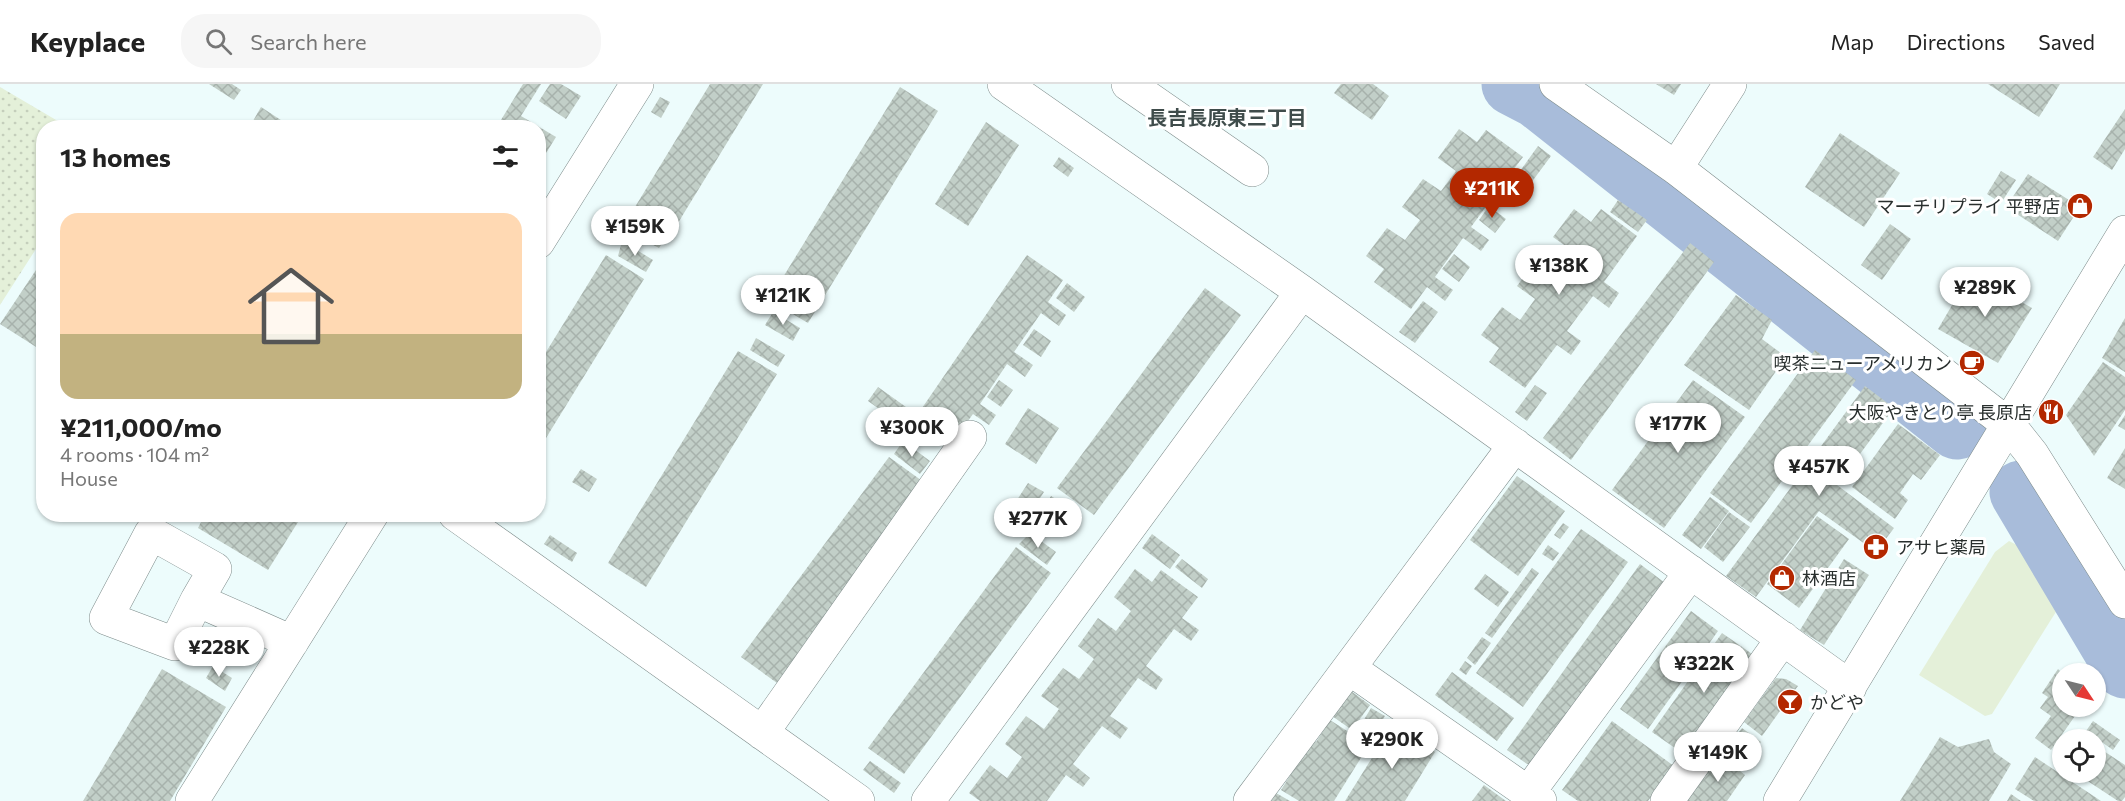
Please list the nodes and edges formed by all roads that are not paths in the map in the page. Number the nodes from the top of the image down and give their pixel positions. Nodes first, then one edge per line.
1 (638, 84) edge
2 (1004, 84) edge
3 (1128, 84) edge
4 (1556, 84) edge
5 (1730, 84) edge
6 (1042, 95) edge
7 (1676, 168) junction
8 (1252, 170) dead end
9 (546, 229) edge
10 (2125, 232) edge
11 (1302, 292) junction
12 (2009, 425) junction
13 (970, 437) dead end
14 (1515, 445) junction
15 (367, 522) edge
16 (465, 522) edge
17 (1691, 572) junction
18 (197, 600) dead end
19 (2125, 602) edge
20 (1783, 638) junction
21 (292, 642) junction
22 (1349, 668) junction
23 (1850, 687) junction
24 (762, 733) junction
25 (1534, 797) edge
26 (192, 801) edge
27 (858, 801) edge
28 (928, 801) edge
29 (1250, 801) edge
30 (1667, 801) edge
31 (1780, 801) edge

1 - 9 street
2 - 6 street
3 - 8 street
4 - 7 street
5 - 7 street
6 - 11 street
7 - 12 street
10 - 12 street
11 - 14 street
11 - 28 street
12 - 19 street
12 - 23 street
13 - 24 street
14 - 17 street
14 - 22 street
15 - 21 street
16 - 24 street
17 - 20 street
17 - 25 street
18 - 21 street
20 - 23 street
20 - 30 street
21 - 26 street
22 - 25 street
22 - 29 street
23 - 31 street
24 - 27 street

